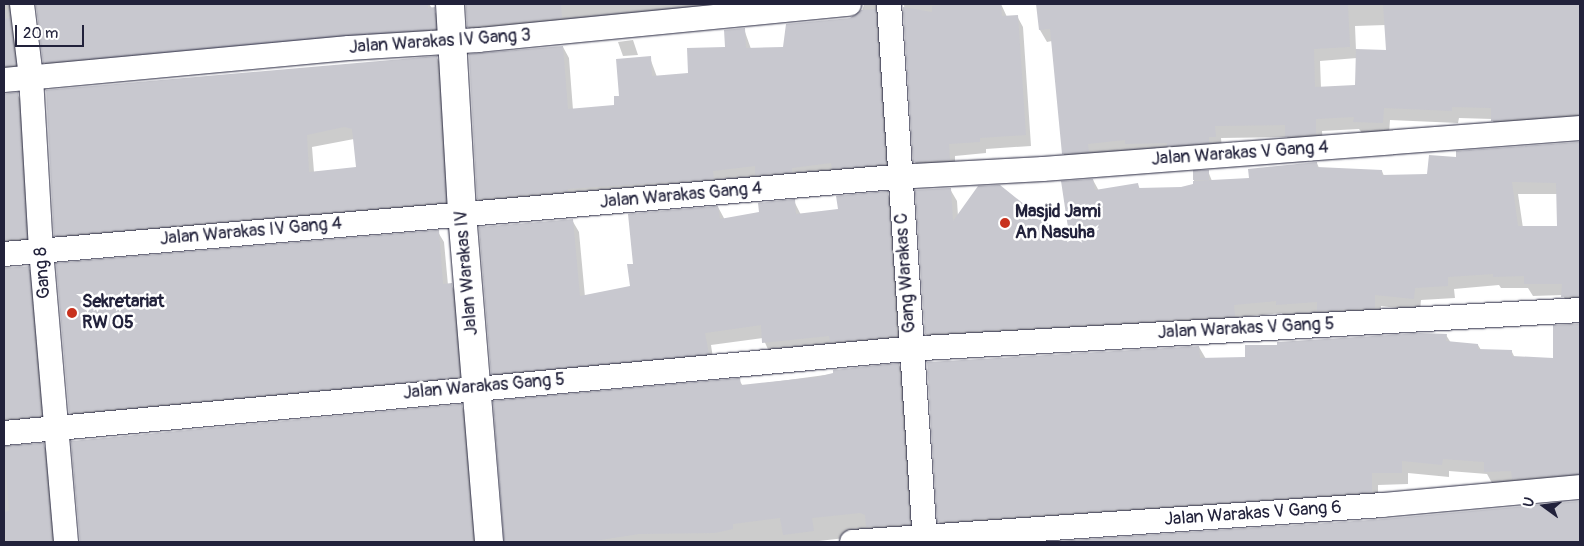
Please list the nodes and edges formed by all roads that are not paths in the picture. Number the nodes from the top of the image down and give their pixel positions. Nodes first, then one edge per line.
1 (22, 4) edge
2 (450, 4) edge
3 (849, 4) edge
4 (890, 4) edge
5 (452, 42) junction
6 (31, 77) junction
7 (4, 80) edge
8 (1580, 128) edge
9 (899, 177) junction
10 (462, 213) junction
11 (41, 250) junction
12 (4, 254) edge
13 (1580, 310) edge
14 (912, 348) junction
15 (477, 387) junction
16 (55, 428) junction
17 (4, 433) edge
18 (1580, 487) edge
19 (925, 540) edge
20 (66, 542) edge
21 (489, 542) edge
22 (852, 542) edge

1 - 6 street, Gang 8
2 - 5 street, Jalan Warakas IV
3 - 5 street, Jalan Warakas IV Gang 3
4 - 9 street, Gang Warakas C
5 - 6 street, Jalan Warakas IV Gang 3
5 - 10 street, Jalan Warakas IV
6 - 7 street, Jalan Warakas IV Gang 3
6 - 11 street, Gang 8
8 - 9 street, Jalan Warakas V Gang 4
9 - 10 street, Jalan Warakas Gang 4
9 - 14 street, Gang Warakas C
10 - 11 street, Jalan Warakas IV Gang 4
10 - 15 street, Jalan Warakas IV
11 - 12 street, Jalan Warakas IV Gang 4
11 - 16 street, Gang 8
13 - 14 street, Jalan Warakas V Gang 5
14 - 15 street, Jalan Warakas Gang 5
14 - 19 street, Gang Warakas C
15 - 16 street, Jalan Warakas Gang 5
15 - 21 street, Jalan Warakas IV
16 - 17 street, Jalan Warakas Gang 5
16 - 20 street, Gang 8
18 - 19 street, Jalan Warakas V Gang 6
19 - 22 street, Jalan Warakas V Gang 6

